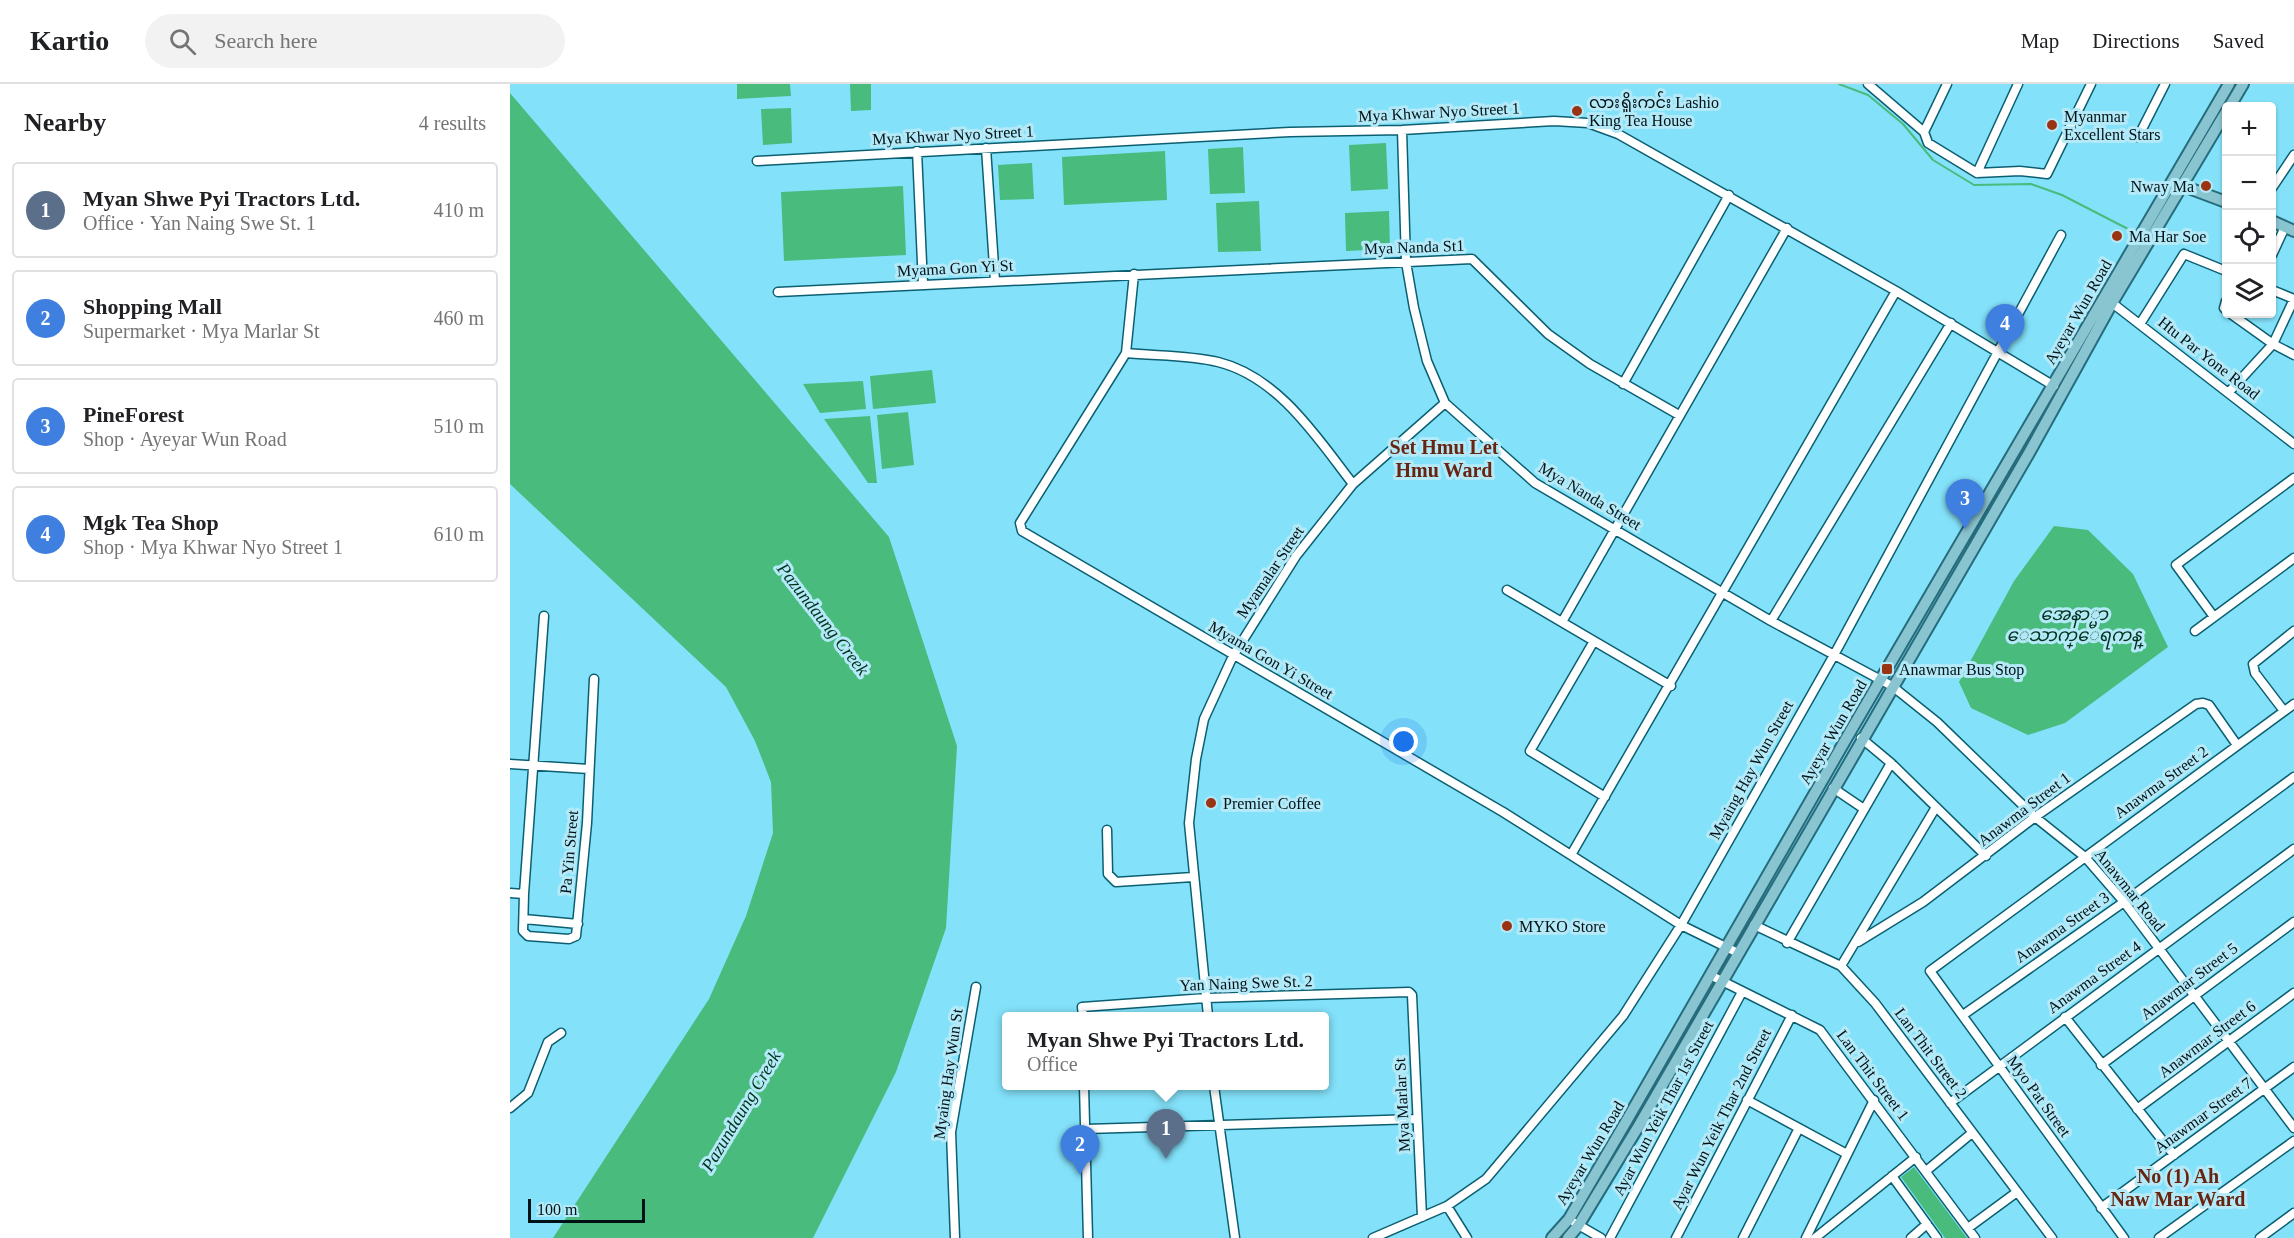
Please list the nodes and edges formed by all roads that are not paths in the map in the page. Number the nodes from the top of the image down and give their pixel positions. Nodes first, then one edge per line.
1 (1947, 84) edge
2 (2018, 84) edge
3 (2091, 84) edge
4 (2165, 84) edge
5 (2229, 84) edge
6 (2243, 84) edge
7 (1870, 85) edge
8 (2232, 102) edge
9 (2222, 119) edge
10 (1402, 130) junction
11 (1924, 132) junction
12 (2138, 137) dead end
13 (986, 148) junction
14 (917, 151) junction
15 (2293, 158) edge
16 (757, 161) dead end
17 (1977, 173) junction
18 (2276, 181) edge
19 (2172, 182) junction
20 (2183, 186) junction
21 (1729, 195) junction
22 (2222, 201) edge
23 (1788, 228) junction
24 (2289, 229) edge
25 (2061, 235) dead end
26 (2276, 248) edge
27 (1406, 262) junction
28 (2222, 269) edge
29 (1134, 274) junction
30 (995, 281) junction
31 (923, 285) junction
32 (1896, 291) junction
33 (778, 292) dead end
34 (2276, 292) edge
35 (2294, 299) edge
36 (2108, 300) junction
37 (2237, 318) edge
38 (1951, 323) junction
39 (2140, 324) junction
40 (2273, 344) junction
41 (1999, 352) junction
42 (1126, 353) junction
43 (2294, 355) edge
44 (1623, 384) junction
45 (2058, 388) junction
46 (2229, 392) junction
47 (1445, 403) junction
48 (1679, 415) junction
49 (2294, 444) edge
50 (2294, 478) edge
51 (1353, 484) junction
52 (1615, 529) junction
53 (2294, 558) edge
54 (1507, 590) dead end
55 (1724, 593) junction
56 (544, 616) dead end
57 (2214, 617) junction
58 (1772, 621) junction
59 (1562, 622) junction
60 (2195, 631) dead end
61 (2294, 631) edge
62 (1594, 641) junction
63 (1834, 655) junction
64 (1233, 656) junction
65 (594, 679) dead end
66 (1881, 680) junction
67 (1671, 686) junction
68 (1892, 686) junction
69 (2294, 704) edge
70 (2284, 711) junction
71 (1861, 738) junction
72 (2237, 745) junction
73 (1891, 763) junction
74 (510, 764) edge
75 (533, 765) junction
76 (589, 769) junction
77 (2294, 777) edge
78 (1833, 788) junction
79 (1605, 797) junction
80 (1936, 807) junction
81 (1864, 808) junction
82 (2035, 817) junction
83 (1107, 830) dead end
84 (2294, 849) edge
85 (1571, 855) junction
86 (1986, 856) junction
87 (2085, 856) junction
88 (1193, 877) junction
89 (510, 893) edge
90 (524, 894) junction
91 (2124, 902) junction
92 (524, 920) junction
93 (2294, 922) edge
94 (578, 924) junction
95 (1681, 925) junction
96 (1754, 925) junction
97 (1858, 942) junction
98 (1787, 943) junction
99 (1726, 947) junction
100 (2159, 949) junction
101 (1737, 954) junction
102 (1841, 966) junction
103 (1930, 971) joint
104 (1710, 975) junction
105 (1721, 981) junction
106 (976, 987) dead end
107 (1742, 992) junction
108 (1410, 993) joint
109 (2294, 993) edge
110 (2194, 995) junction
111 (1206, 998) junction
112 (1082, 1012) edge
113 (1207, 1012) edge
114 (1792, 1015) junction
115 (1963, 1015) junction
116 (2065, 1017) junction
117 (561, 1033) dead end
118 (2228, 1041) junction
119 (2101, 1065) junction
120 (1999, 1066) junction
121 (2294, 1067) edge
122 (2264, 1089) junction
123 (1084, 1090) edge
124 (1214, 1090) edge
125 (1747, 1100) junction
126 (1874, 1100) junction
127 (1950, 1103) junction
128 (510, 1108) edge
129 (2137, 1109) junction
130 (1418, 1119) junction
131 (1217, 1125) junction
132 (1799, 1128) junction
133 (2294, 1128) edge
134 (1086, 1129) junction
135 (1972, 1133) junction
136 (2294, 1141) edge
137 (1848, 1154) junction
138 (2174, 1155) junction
139 (1916, 1157) junction
140 (1926, 1171) junction
141 (1892, 1176) junction
142 (2017, 1192) junction
143 (1447, 1206) junction
144 (2101, 1208) junction
145 (2294, 1213) edge
146 (1422, 1217) junction
147 (1569, 1219) junction
148 (1927, 1224) junction
149 (1578, 1226) junction
150 (1968, 1228) junction
151 (955, 1238) edge
152 (1088, 1238) edge
153 (1235, 1238) edge
154 (1373, 1238) edge
155 (1467, 1238) edge
156 (1552, 1238) edge
157 (1568, 1238) edge
158 (1600, 1238) edge
159 (1610, 1238) edge
160 (1676, 1238) edge
161 (1743, 1238) edge
162 (1806, 1238) edge
163 (1815, 1238) edge
164 (1911, 1238) edge
165 (1937, 1238) edge
166 (1976, 1238) edge
167 (2052, 1238) edge
168 (2124, 1238) edge
169 (2159, 1238) edge
170 (2260, 1238) edge

1 - 11 street
2 - 17 street
3 - 17 street
4 - 12 street
5 - 19 main road, Ayeyar Wun Road
6 - 8 main road
7 - 11 street
9 - 20 main road, Ayeyar Wun Road
10 - 13 street, Mya Khwar Nyo Street 1
10 - 21 street, Mya Khwar Nyo Street 1
10 - 27 street, Mya Nanda Street
11 - 17 street
13 - 14 street, Mya Khwar Nyo Street 1
13 - 30 street
14 - 16 street, Mya Khwar Nyo Street 1
14 - 31 street
15 - 18 street
19 - 20 main road
19 - 36 main road, Ayeyar Wun Road
20 - 22 main road
20 - 36 main road, Ayeyar Wun Road
21 - 23 street, Mya Khwar Nyo Street 1
21 - 44 street
23 - 32 street, Mya Khwar Nyo Street 1
23 - 48 street
24 - 26 street
25 - 41 street, Myaing Hay Wun Street
27 - 29 street, Mya Nanda St1
27 - 44 street, Mya Nanda St1
27 - 47 street, Mya Nanda Street
28 - 39 street
29 - 30 street, Myama Gon Yi St
29 - 42 street
30 - 31 street, Myama Gon Yi St
31 - 33 street, Myama Gon Yi St
32 - 38 street, Mya Khwar Nyo Street 1
32 - 55 street
34 - 35 street
35 - 40 street
36 - 39 street, Htu Par Yone Road
36 - 45 main road, Ayeyar Wun Road
37 - 40 street
38 - 41 street, Mya Khwar Nyo Street 1
38 - 58 street
39 - 46 street, Htu Par Yone Road
40 - 43 street
40 - 46 street
41 - 45 street, Mya Khwar Nyo Street 1
41 - 63 street, Myaing Hay Wun Street
42 - 51 street
42 - 64 street, Myama Gon Yi Street
44 - 48 street, Mya Nanda St1
45 - 66 main road, Ayeyar Wun Road
45 - 68 main road, Ayeyar Wun Road
46 - 49 street, Htu Par Yone Road
47 - 51 street, Myamalar Street
47 - 52 street, Mya Nanda Street
48 - 52 street
50 - 57 street
51 - 64 street, Myamalar Street
52 - 55 street, Mya Nanda Street
52 - 59 street
53 - 57 street
54 - 59 street
55 - 58 street, Mya Nanda Street
55 - 67 street
56 - 75 street
57 - 60 street
58 - 63 street, Mya Nanda Street
59 - 62 street
61 - 70 street
62 - 67 street
62 - 79 street
63 - 66 street, Mya Nanda Street
63 - 95 street, Myaing Hay Wun Street
64 - 85 street, Myama Gon Yi Street
64 - 88 street, Myamalar Street
65 - 76 street, Pa Yin Street
66 - 68 street, Anawmar Road
66 - 99 main road, Ayeyar Wun Road
67 - 79 street
68 - 71 main road, Ayeyar Wun Road
68 - 82 street, Anawmar Road
69 - 70 street, Anawma Street 2
70 - 72 street, Anawma Street 2
71 - 73 street
71 - 78 main road, Ayeyar Wun Road
72 - 82 street, Anawma Street 1
72 - 87 street, Anawma Street 2
73 - 80 street
73 - 81 street
74 - 75 street
75 - 76 street
75 - 90 street
76 - 94 street, Pa Yin Street
77 - 91 street, Anawma Street 3
78 - 81 street
78 - 96 main road, Ayeyar Wun Road
79 - 85 street
80 - 86 street
80 - 97 street
81 - 98 street
82 - 86 street, Anawma Street 1
82 - 87 street, Anawmar Road
83 - 88 street
84 - 100 street, Anawma Street 4
85 - 95 street, Myama Gon Yi Street
86 - 97 street, Anawma Street 1
87 - 91 street, Anawmar Road
87 - 103 street, Anawma Street 2
88 - 111 street, Myamalar Street
89 - 90 street
90 - 92 street
91 - 100 street, Anawmar Road
91 - 115 street, Anawma Street 3
92 - 94 street
92 - 94 street, Pa Yin Street
93 - 110 street, Anawmar Street 5
95 - 99 street, Myama Gon Yi Street
95 - 143 street, Myaing Hay Wun Street
96 - 98 street, Lan Thit Street 2
96 - 101 main road, Ayeyar Wun Road
97 - 102 street
98 - 102 street, Lan Thit Street 2
99 - 101 street, Myama Gon Yi Street
99 - 104 main road, Ayeyar Wun Road
100 - 110 street, Anawmar Road
100 - 116 street, Anawma Street 4
101 - 105 main road, Ayeyar Wun Road
102 - 127 street, Lan Thit Street 2
103 - 115 street, Myo Pat Street
104 - 105 street, Lan Thit Street 1
104 - 147 main road, Ayeyar Wun Road
105 - 107 street, Lan Thit Street 1
105 - 149 main road, Ayeyar Wun Road
106 - 151 street, Myaing Hay Wun St
107 - 114 street, Lan Thit Street 1
107 - 159 street, Ayar Wun Yeik Thar 1st Street
108 - 111 street, Yan Naing Swe St. 2
108 - 130 street, Mya Marlar St
109 - 118 street, Anawmar Street 6
110 - 118 street, Anawmar Road
110 - 119 street, Anawmar Street 5
111 - 112 street, Yan Naing Swe St. 2
111 - 113 street, Myamalar Street
114 - 125 street, Ayar Wun Yeik Thar 2nd Street
114 - 126 street, Lan Thit Street 1
115 - 120 street, Myo Pat Street
116 - 119 street
116 - 120 street, Anawma Street 4
117 - 128 street
118 - 122 street, Anawmar Road
118 - 129 street, Anawmar Street 6
119 - 129 street
120 - 127 street, Anawma Street 4
120 - 144 street, Myo Pat Street
121 - 122 street, Anawmar Street 7
122 - 133 street, Anawmar Road
122 - 138 street, Anawmar Street 7
123 - 134 street
124 - 131 street
125 - 132 street
125 - 160 street, Ayar Wun Yeik Thar 2nd Street
126 - 137 street
126 - 139 street, Lan Thit Street 1
127 - 135 street, Lan Thit Street 2
129 - 138 street
130 - 131 street
130 - 146 street, Mya Marlar St
131 - 134 street
131 - 153 street
132 - 137 street
132 - 161 street
134 - 152 street
135 - 140 street
135 - 142 street, Lan Thit Street 2
136 - 169 street
137 - 162 street
138 - 144 street, Anawmar Street 7
139 - 140 street, Lan Thit Street 1
139 - 141 street
140 - 150 street, Lan Thit Street 1
141 - 148 street
141 - 163 street
142 - 150 street
142 - 167 street, Lan Thit Street 2
143 - 146 street, Myaing Hay Wun Street
143 - 155 street
144 - 168 street, Myo Pat Street
145 - 170 street
146 - 154 street, Myaing Hay Wun Street
147 - 149 street
147 - 156 main road, Ayeyar Wun Road
148 - 164 street
148 - 165 street
149 - 157 main road, Ayeyar Wun Road
149 - 158 street
150 - 166 street, Lan Thit Street 1

